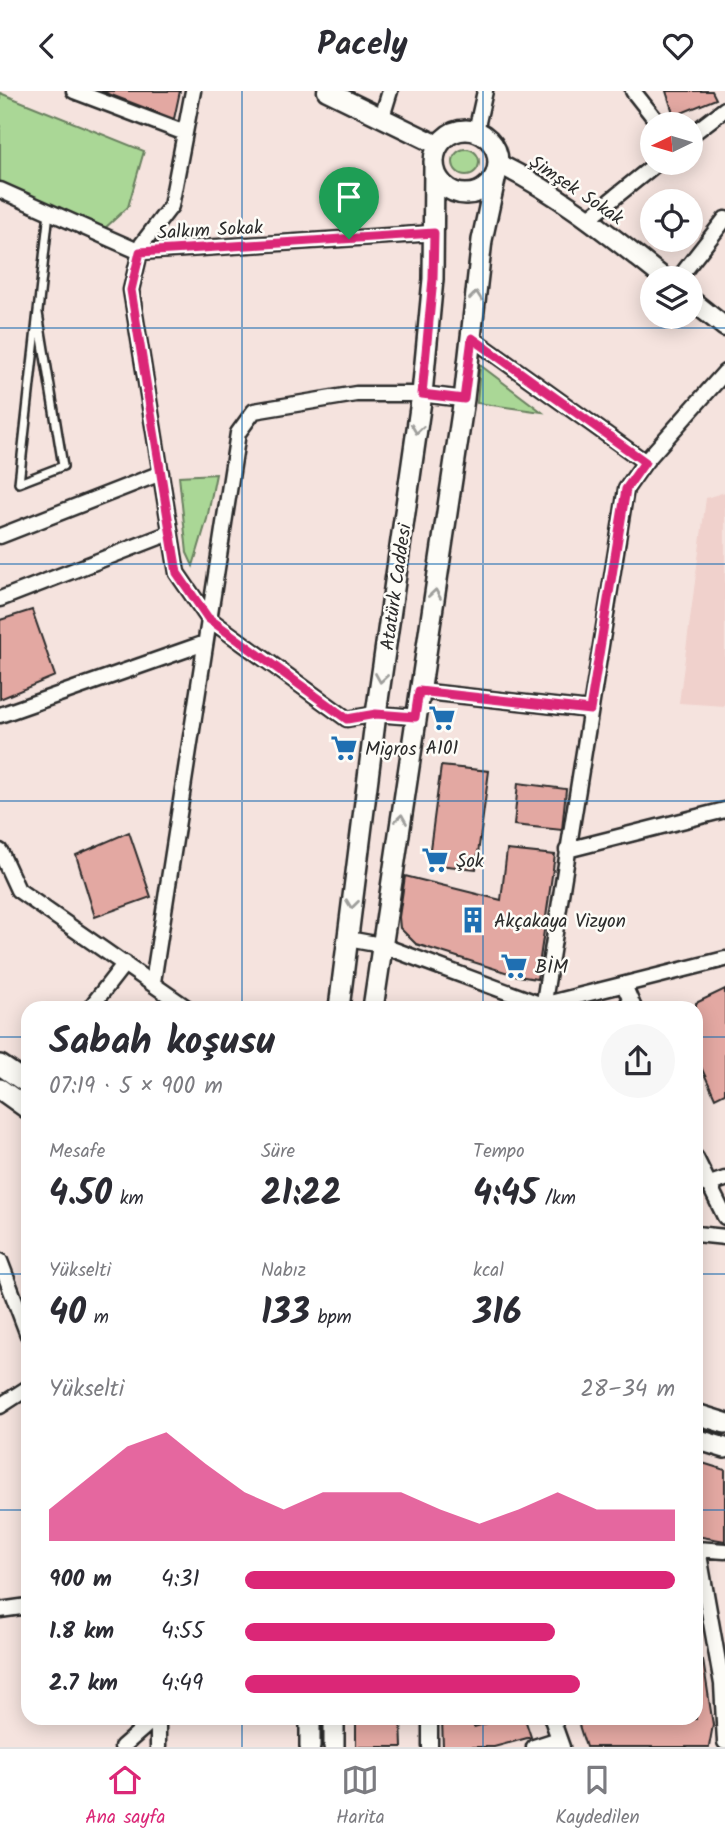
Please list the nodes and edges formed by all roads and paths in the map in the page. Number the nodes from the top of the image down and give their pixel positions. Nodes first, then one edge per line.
1 (74, 91) edge
2 (193, 91) edge
3 (327, 91) edge
4 (390, 91) edge
5 (485, 91) edge
6 (633, 91) edge
7 (725, 109) edge
8 (650, 112) edge
9 (382, 117) junction
10 (704, 125) edge
11 (476, 131) junction
12 (185, 133) junction
13 (438, 145) junction
14 (434, 166) junction
15 (498, 169) junction
16 (642, 175) edge
17 (0, 190) edge
18 (50, 212) junction
19 (589, 218) junction
20 (725, 219) edge
21 (434, 233) junction
22 (140, 252) junction
23 (649, 266) edge
24 (688, 266) edge
25 (703, 310) edge
26 (38, 313) junction
27 (725, 327) edge
28 (472, 338) junction
29 (725, 372) edge
30 (422, 394) junction
31 (464, 399) junction
32 (645, 462) junction
33 (161, 473) junction
34 (170, 533) junction
35 (0, 536) edge
36 (0, 599) edge
37 (208, 618) junction
38 (205, 643) junction
39 (419, 691) junction
40 (590, 710) junction
41 (376, 714) junction
42 (0, 715) edge
43 (415, 717) junction
44 (725, 810) edge
45 (0, 851) edge
46 (567, 851) junction
47 (348, 939) junction
48 (381, 945) junction
49 (725, 959) edge
50 (125, 963) junction
51 (153, 982) junction
52 (624, 985) junction
53 (95, 1001) edge
54 (178, 1001) edge
55 (341, 1001) edge
56 (374, 1001) edge
57 (526, 1001) edge
58 (543, 1001) edge
59 (564, 1001) edge
60 (631, 1001) edge
61 (0, 1065) edge
62 (21, 1079) edge
63 (0, 1089) edge
64 (21, 1104) edge
65 (703, 1176) edge
66 (725, 1179) edge
67 (707, 1185) junction
68 (725, 1217) edge
69 (703, 1235) edge
70 (725, 1237) edge
71 (0, 1261) edge
72 (21, 1316) edge
73 (21, 1392) edge
74 (0, 1406) edge
75 (703, 1416) edge
76 (725, 1423) edge
77 (703, 1441) edge
78 (725, 1448) edge
79 (703, 1549) edge
80 (725, 1551) edge
81 (703, 1581) edge
82 (21, 1609) edge
83 (0, 1610) edge
84 (148, 1725) edge
85 (156, 1725) edge
86 (310, 1725) edge
87 (334, 1725) edge
88 (430, 1725) edge
89 (554, 1725) edge
90 (725, 1742) edge
91 (561, 1743) edge
92 (121, 1747) edge
93 (158, 1747) edge
94 (310, 1747) edge
95 (334, 1747) edge
96 (430, 1747) edge
97 (534, 1747) edge

1 - 12 street
2 - 12 street
3 - 9 street
4 - 9 street
5 - 11 street
6 - 8 street
7 - 10 street
9 - 13 street
11 - 13 main road
11 - 15 main road
12 - 22 street
13 - 14 main road
14 - 15 main road
14 - 21 main road, Atatürk Caddesi
15 - 19 street, Şimşek Sokak
28 -> 15 main road, Atatürk Caddesi
16 - 19 street
17 - 18 street, Salkım Sokak
18 - 22 street, Salkım Sokak
18 - 26 lane
19 - 23 street, Şimşek Sokak
20 - 24 street
21 - 22 street, Salkım Sokak
21 - 30 main road, Atatürk Caddesi
22 - 33 street
25 - 27 street
26 - 26 lane
28 - 31 main road, Atatürk Caddesi
28 - 32 street
29 - 32 street
30 - 31 street
30 - 37 street
30 -> 41 main road, Atatürk Caddesi
39 -> 31 main road, Atatürk Caddesi
32 - 40 street
33 - 34 street
33 - 35 street
34 - 36 street
34 - 37 street
37 - 38 street
37 - 41 street
38 - 42 street
38 - 51 street
39 - 40 street
39 - 43 main road, Atatürk Caddesi
40 - 46 street
41 - 43 street
41 -> 47 main road, Atatürk Caddesi
48 -> 43 main road, Atatürk Caddesi
44 - 46 street
45 - 50 street
46 - 58 street
47 - 48 street
47 - 55 main road, Atatürk Caddesi
48 - 56 main road, Atatürk Caddesi
48 - 57 street
49 - 52 street
50 - 51 street
50 - 53 street
51 - 54 street
52 - 59 street
52 - 60 street
61 - 62 main road
63 - 64 main road
65 - 67 street
66 - 67 street
67 - 68 street
69 - 70 street
71 - 72 street
73 - 74 street
75 - 76 main road
77 - 78 main road
79 - 80 street
81 - 90 street
82 - 83 street
84 - 92 street
85 - 93 street
86 - 94 main road
87 - 95 main road
88 - 96 street
89 - 91 street
91 - 97 street

